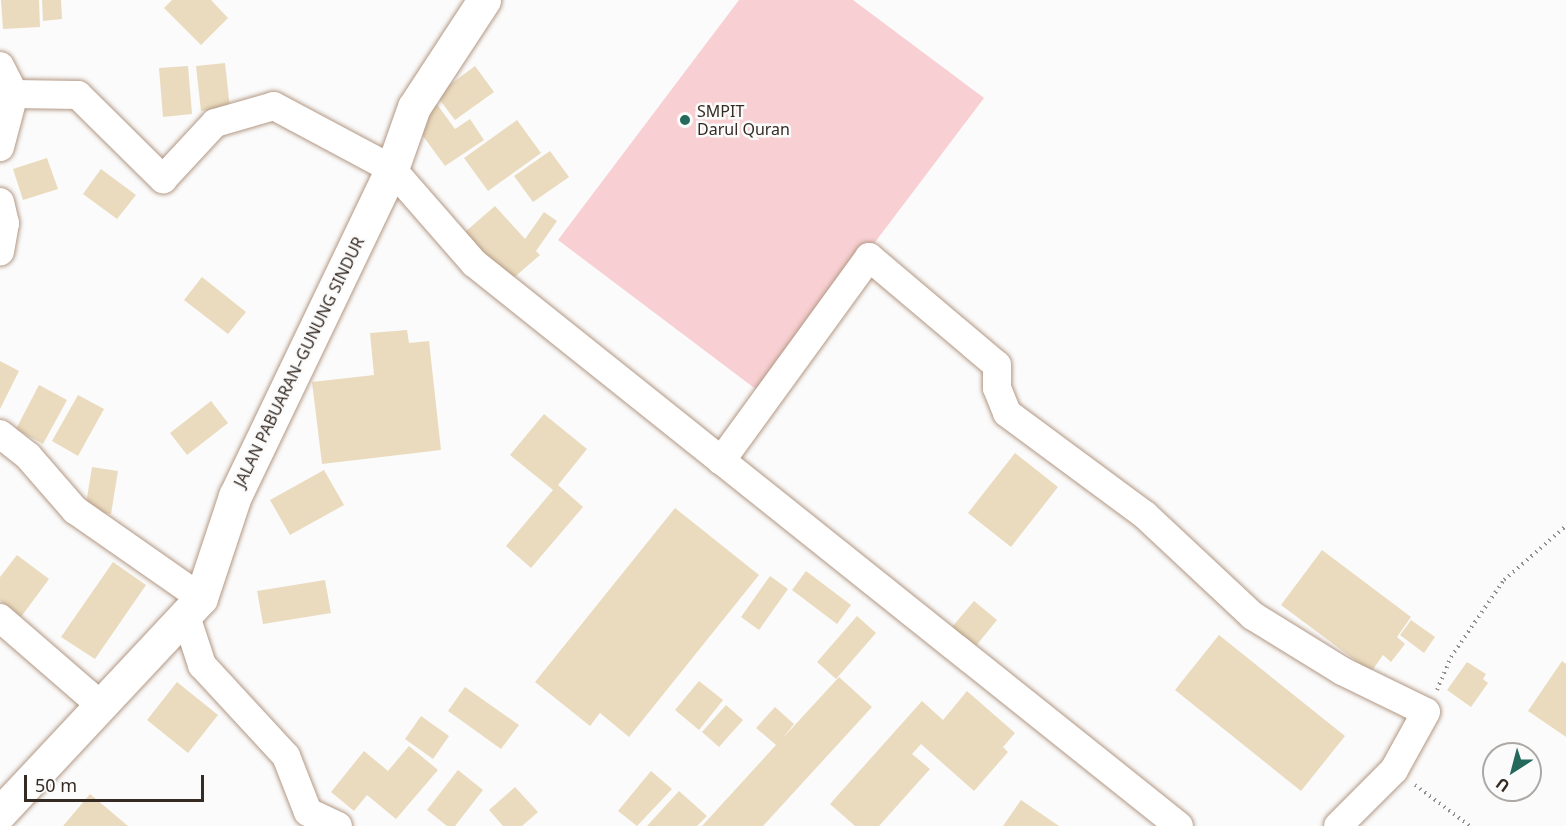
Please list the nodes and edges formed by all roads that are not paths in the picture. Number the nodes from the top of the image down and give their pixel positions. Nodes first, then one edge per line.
1 (484, 0) edge
2 (0, 66) edge
3 (14, 94) junction
4 (0, 147) edge
5 (392, 169) junction
6 (0, 202) edge
7 (0, 252) edge
8 (0, 434) edge
9 (721, 461) junction
10 (193, 607) junction
11 (0, 618) edge
12 (98, 703) junction
13 (0, 813) edge
14 (338, 826) edge
15 (1179, 826) edge
16 (1338, 826) edge

1 - 5 street, JALAN PABUARAN–GUNUNG SINDUR
2 - 3 street
3 - 4 street
3 - 5 street
5 - 9 street
5 - 10 street, JALAN PABUARAN–GUNUNG SINDUR
6 - 7 street
8 - 10 street
9 - 15 street
9 - 16 street
10 - 12 street, JALAN PABUARAN–GUNUNG SINDUR
10 - 14 street
11 - 12 street
12 - 13 street, JALAN PABUARAN–GUNUNG SINDUR

